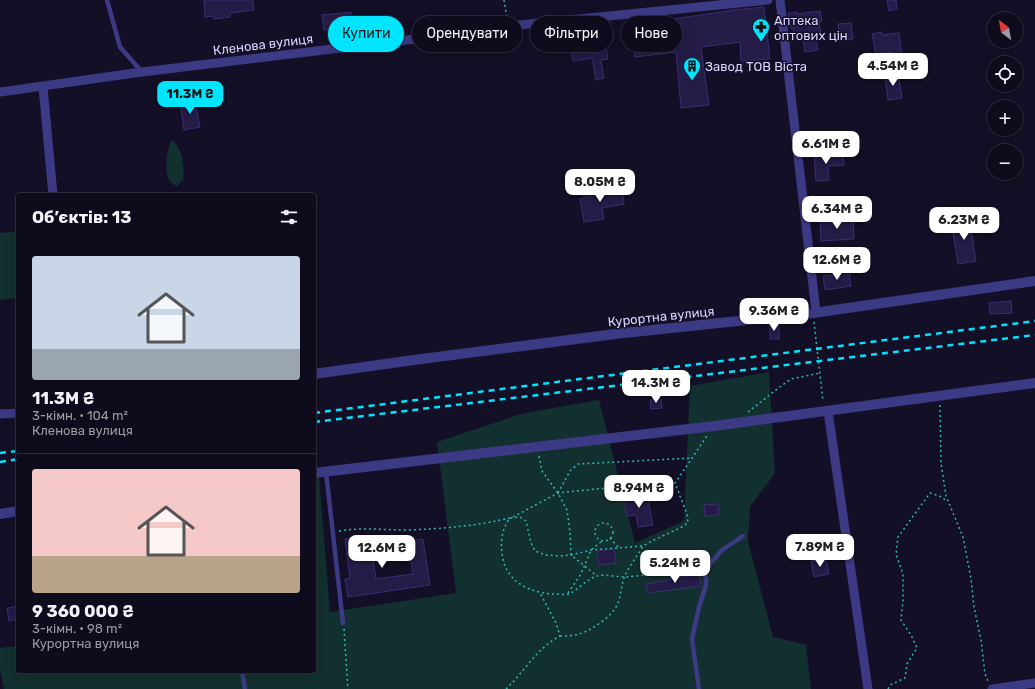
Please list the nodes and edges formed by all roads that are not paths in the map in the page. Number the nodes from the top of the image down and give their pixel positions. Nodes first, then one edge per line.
1 (106, 0) edge
2 (768, 0) edge
3 (780, 0) edge
4 (142, 72) junction
5 (43, 87) junction
6 (0, 92) edge
7 (53, 193) edge
8 (1035, 281) edge
9 (814, 313) junction
10 (316, 374) edge
11 (1035, 383) edge
12 (826, 411) junction
13 (16, 413) edge
14 (0, 414) edge
15 (326, 472) junction
16 (316, 473) edge
17 (16, 511) edge
18 (0, 514) edge
19 (743, 536) dead end
20 (343, 624) road end
21 (242, 673) edge
22 (1035, 683) edge
23 (990, 685) edge
24 (245, 689) edge
25 (699, 689) edge
26 (868, 689) edge

1 - 4 lane
2 - 4 street, Кленова вулиця
3 - 9 street
4 - 5 street, Кленова вулиця
5 - 6 street, Кленова вулиця
5 - 7 street
8 - 9 street, Курортна вулиця
9 - 10 street, Курортна вулиця
11 - 12 street
12 - 15 street
12 - 26 street
13 - 14 street
15 - 16 street
15 - 20 lane
17 - 18 street
19 - 25 lane
21 - 24 lane
22 - 23 street

